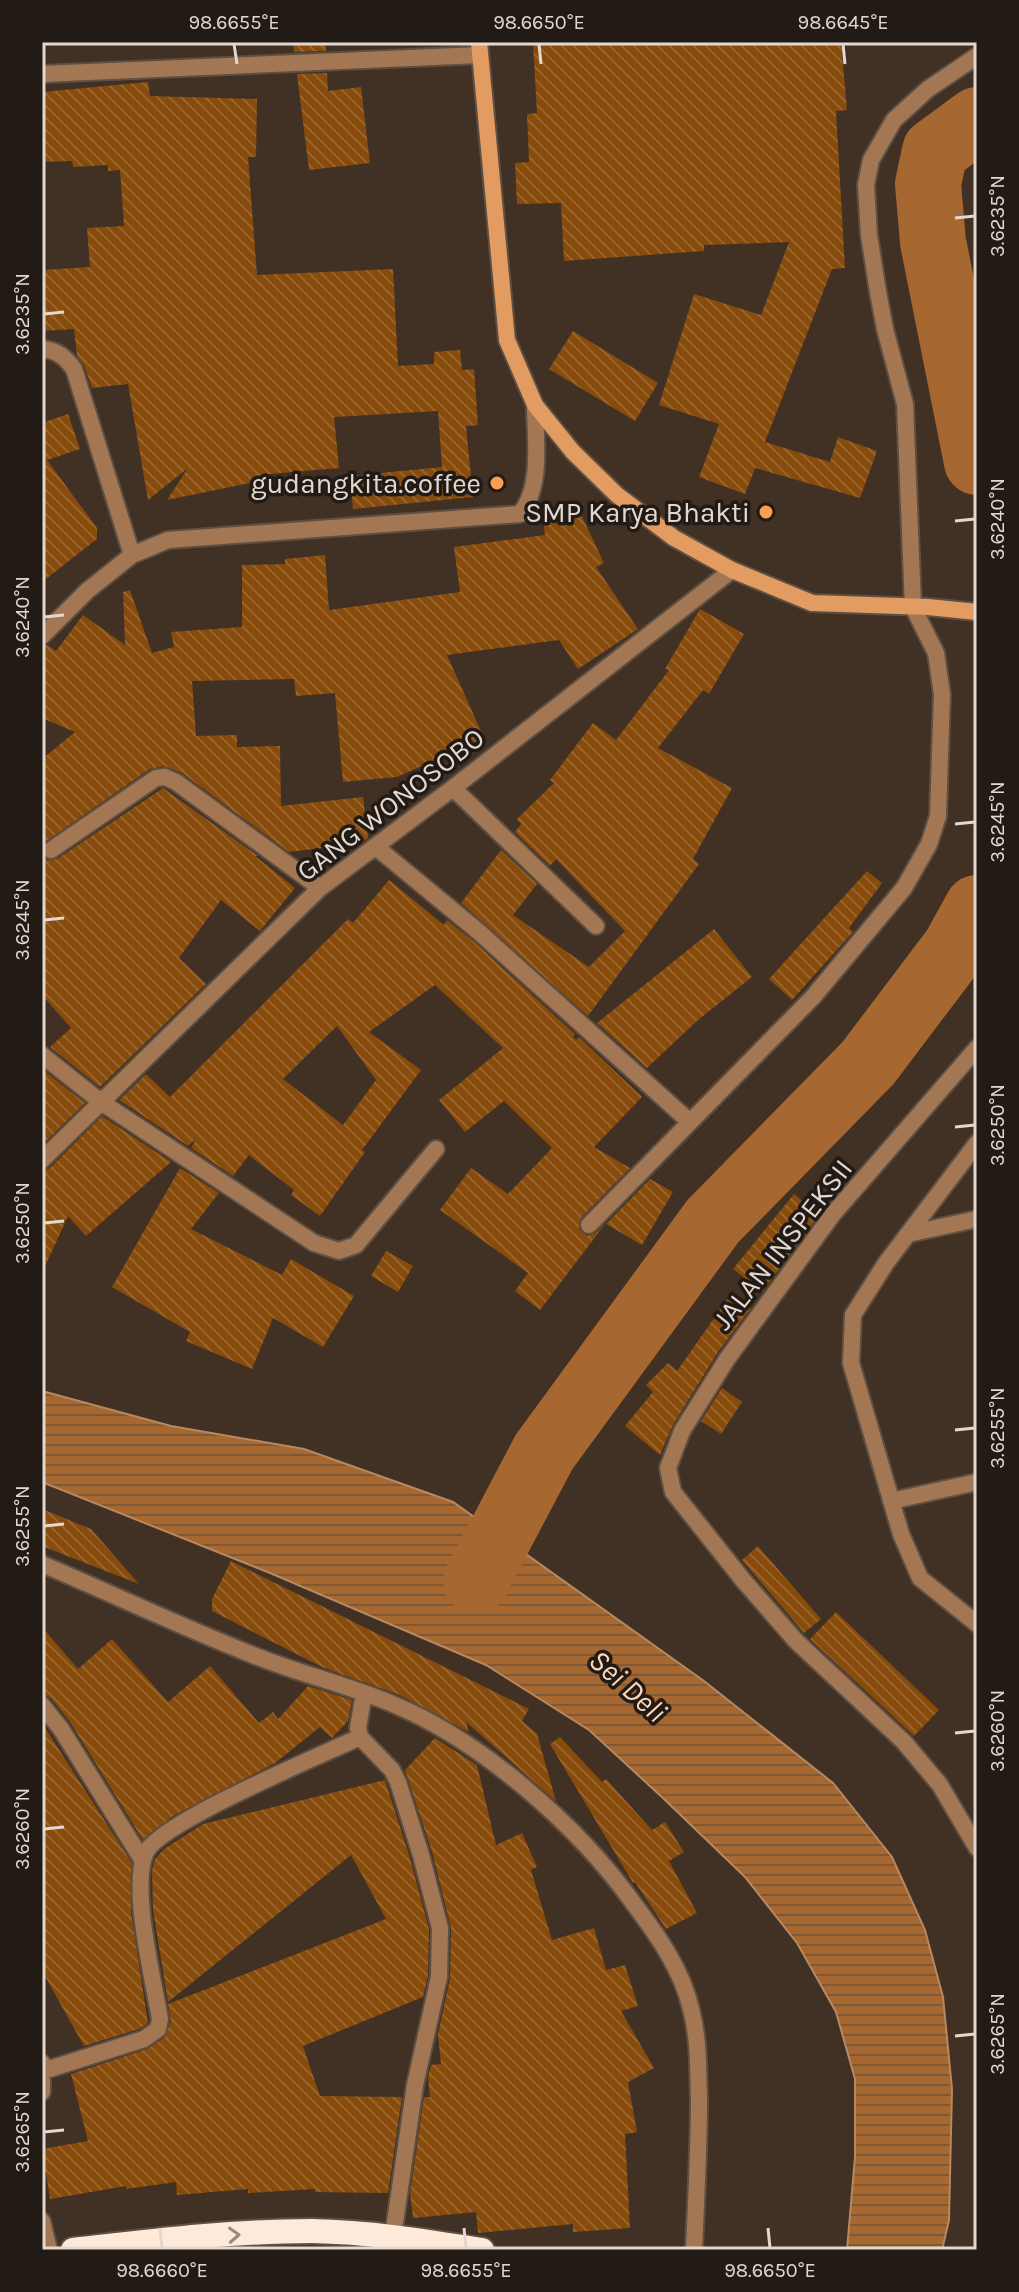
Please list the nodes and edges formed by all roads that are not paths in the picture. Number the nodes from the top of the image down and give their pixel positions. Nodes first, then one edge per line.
1 (480, 49) edge
2 (977, 56) edge
3 (42, 74) edge
4 (42, 349) edge
5 (535, 405) junction
6 (132, 555) junction
7 (732, 570) junction
8 (920, 607) junction
9 (977, 612) edge
10 (42, 636) edge
11 (453, 788) junction
12 (376, 847) junction
13 (51, 850) dead end
14 (320, 888) junction
15 (596, 926) dead end
16 (977, 1048) edge
17 (42, 1055) edge
18 (101, 1102) junction
19 (690, 1122) junction
20 (977, 1143) edge
21 (436, 1149) dead end
22 (42, 1160) edge
23 (977, 1219) edge
24 (589, 1225) dead end
25 (908, 1234) junction
26 (977, 1482) edge
27 (891, 1501) junction
28 (42, 1564) edge
29 (977, 1624) edge
30 (364, 1693) junction
31 (42, 1705) edge
32 (360, 1737) junction
33 (977, 1848) edge
34 (143, 1861) junction
35 (43, 2067) edge
36 (42, 2092) edge
37 (42, 2221) edge
38 (393, 2236) junction
39 (49, 2250) edge
40 (73, 2250) edge
41 (482, 2250) edge
42 (694, 2250) edge

1 - 3 street
1 - 5 main road
2 - 8 street
4 - 6 street
5 - 6 street
5 - 7 main road
6 - 10 street
7 - 8 main road
7 - 11 street, GANG WONOSOBO
8 - 9 main road
8 - 19 street
11 - 12 street, GANG WONOSOBO
11 - 15 street
12 - 14 street, GANG WONOSOBO
12 - 19 street
13 - 14 street
14 - 18 street, GANG WONOSOBO
16 - 33 street, JALAN INSPEKSII
17 - 18 street
18 - 21 street
18 - 22 street, GANG WONOSOBO
19 - 24 street
20 - 25 street
23 - 25 street
25 - 27 street
26 - 27 street
27 - 29 street
28 - 30 street
30 - 32 street
30 - 42 street
31 - 34 street
32 - 34 street
32 - 38 street
34 - 35 street
35 - 36 street
37 - 39 street
40 -> 38 highway
38 - 41 highway

